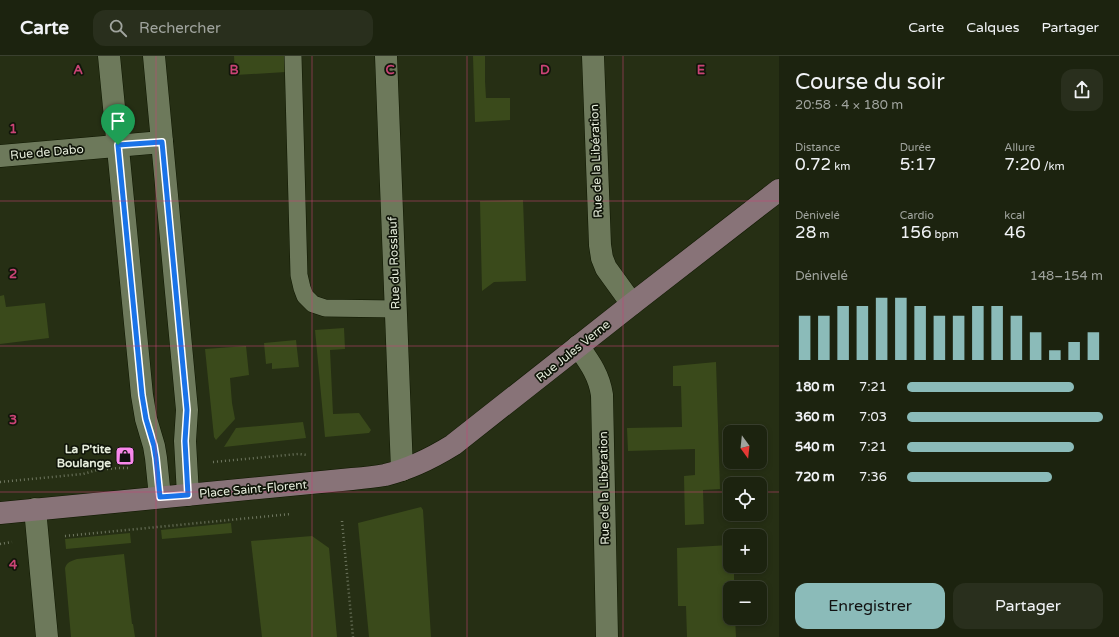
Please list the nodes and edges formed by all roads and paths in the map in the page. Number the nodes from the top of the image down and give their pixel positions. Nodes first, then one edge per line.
1 (109, 56) edge
2 (154, 56) edge
3 (293, 56) edge
4 (386, 56) edge
5 (593, 56) edge
6 (162, 142) junction
7 (118, 145) junction
8 (0, 156) edge
9 (779, 190) edge
10 (632, 304) junction
11 (396, 309) junction
12 (578, 346) junction
13 (402, 470) junction
14 (352, 480) joint
15 (188, 495) junction
16 (160, 497) junction
17 (35, 509) junction
18 (0, 512) edge
19 (342, 521) dead end
20 (47, 637) edge
21 (353, 637) edge
22 (606, 637) edge

1 - 7 street
2 - 6 street
3 - 11 lane
4 - 11 street, Rue du Rosslauf
5 - 10 street, Rue de la Libération
6 - 7 street, Rue de Dabo
6 - 15 street
7 - 8 street, Rue de Dabo
7 - 16 street
9 - 10 main road, Rue Jules Verne
10 - 12 main road, Rue Jules Verne
11 - 13 street, Rue du Rosslauf
12 - 13 main road, Rue Jules Verne
12 - 22 street, Rue de la Libération
13 - 14 main road, Rue Jules Verne
14 - 15 main road, Place Saint-Florent
15 - 16 main road, Place Saint-Florent
16 - 17 main road, Place Saint-Florent
17 - 18 main road, Place Saint-Florent
17 - 20 street
19 - 21 path

